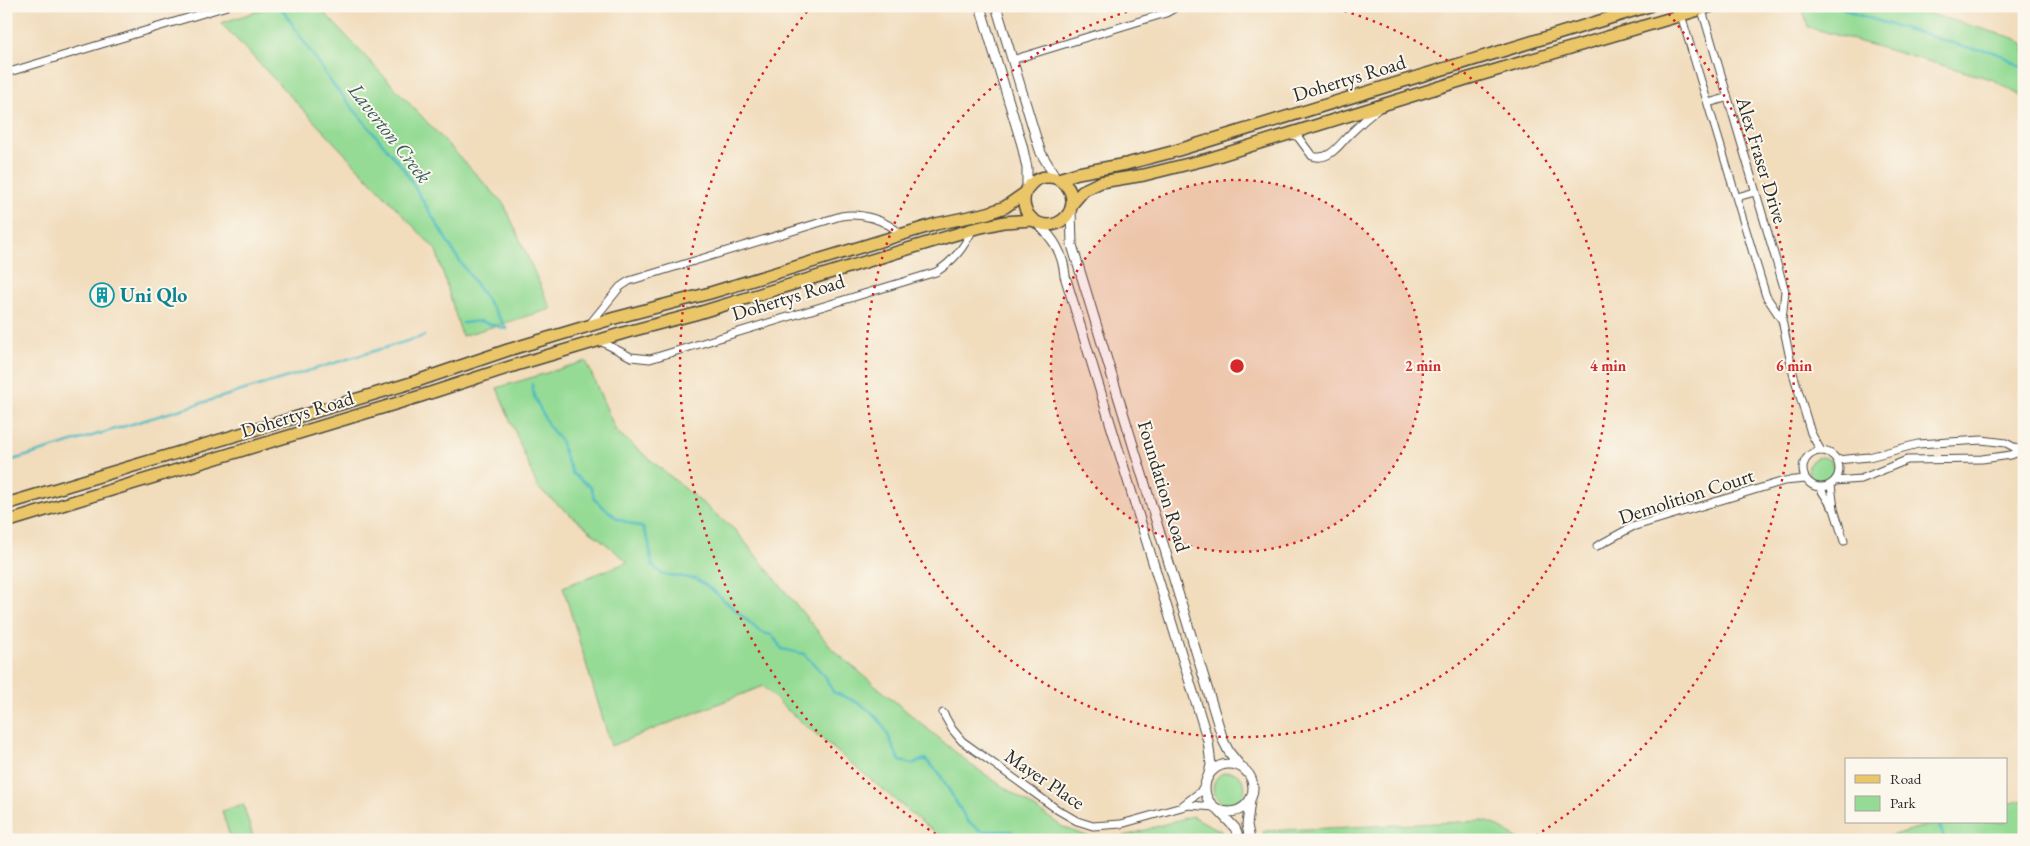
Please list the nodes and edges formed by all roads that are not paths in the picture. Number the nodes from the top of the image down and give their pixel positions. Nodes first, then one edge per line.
1 (227, 6) edge
2 (980, 6) edge
3 (996, 6) edge
4 (1178, 6) edge
5 (1649, 6) edge
6 (1704, 7) edge
7 (1682, 11) edge
8 (1012, 60) junction
9 (1461, 64) junction
10 (6, 73) edge
11 (1466, 78) junction
12 (1726, 98) junction
13 (1387, 103) junction
14 (1708, 103) junction
15 (1289, 133) junction
16 (1057, 179) junction
17 (1026, 191) junction
18 (1755, 192) junction
19 (1737, 197) junction
20 (1071, 207) junction
21 (1035, 222) junction
22 (973, 229) junction
23 (901, 234) junction
24 (1782, 320) junction
25 (589, 326) junction
26 (598, 340) junction
27 (1811, 433) junction
28 (1890, 450) junction
29 (1821, 451) junction
30 (2023, 452) edge
31 (1811, 454) junction
32 (1837, 460) junction
33 (1895, 464) junction
34 (1803, 469) junction
35 (1806, 479) junction
36 (1787, 480) junction
37 (1833, 483) junction
38 (1820, 488) junction
39 (6, 504) edge
40 (1834, 509) junction
41 (11, 521) edge
42 (6, 529) edge
43 (1844, 542) dead end
44 (1597, 546) dead end
45 (943, 713) dead end
46 (1241, 767) junction
47 (1208, 778) junction
48 (1250, 800) junction
49 (1178, 807) junction
50 (1216, 808) junction
51 (1240, 840) edge
52 (1250, 840) edge

1 - 10 street
2 - 17 street
3 - 8 street
4 - 8 street
5 - 9 main road, Dohertys Road
6 - 7 main road, Dohertys Road
6 - 12 street, Alex Fraser Drive
7 - 11 main road, Dohertys Road
7 - 14 street, Alex Fraser Drive
8 - 16 street
9 - 11 main road
9 - 16 main road, Dohertys Road
11 - 13 main road, Dohertys Road
12 - 14 street
12 - 18 street, Alex Fraser Drive
13 - 15 main road, Dohertys Road
13 - 15 street, Dohertys Road
14 - 19 street, Alex Fraser Drive
15 - 20 main road, Dohertys Road
16 - 17 main road
16 - 20 main road
17 - 21 main road
17 - 23 main road, Dohertys Road
18 - 19 street
18 - 24 street, Alex Fraser Drive
19 - 24 street, Alex Fraser Drive
20 - 21 main road
20 - 46 street, Foundation Road
21 - 22 main road, Dohertys Road
21 - 47 street, Foundation Road
22 - 26 main road, Dohertys Road
22 - 26 street, Dohertys Road
23 - 25 main road, Dohertys Road
23 - 25 street
24 - 27 street, Alex Fraser Drive
25 - 39 main road, Dohertys Road
26 - 41 main road, Dohertys Road
27 - 29 street, Alex Fraser Drive
27 - 31 street, Alex Fraser Drive
28 - 30 street
28 - 32 street
28 - 33 street
29 - 31 street
29 - 32 street
30 - 33 street
31 - 34 street
32 - 37 street
33 - 37 street
34 - 35 street
34 - 36 street, Demolition Court
35 - 36 street, Demolition Court
35 - 38 street
36 - 44 street, Demolition Court
37 - 38 street
37 - 40 street
38 - 40 street
40 - 43 street
41 - 42 main road
45 - 49 street, Mayer Place
46 - 47 street
46 - 48 street
47 - 49 street, Mayer Place
47 - 50 street
48 - 50 street
48 - 52 street
49 - 50 street, Mayer Place
50 - 51 street

